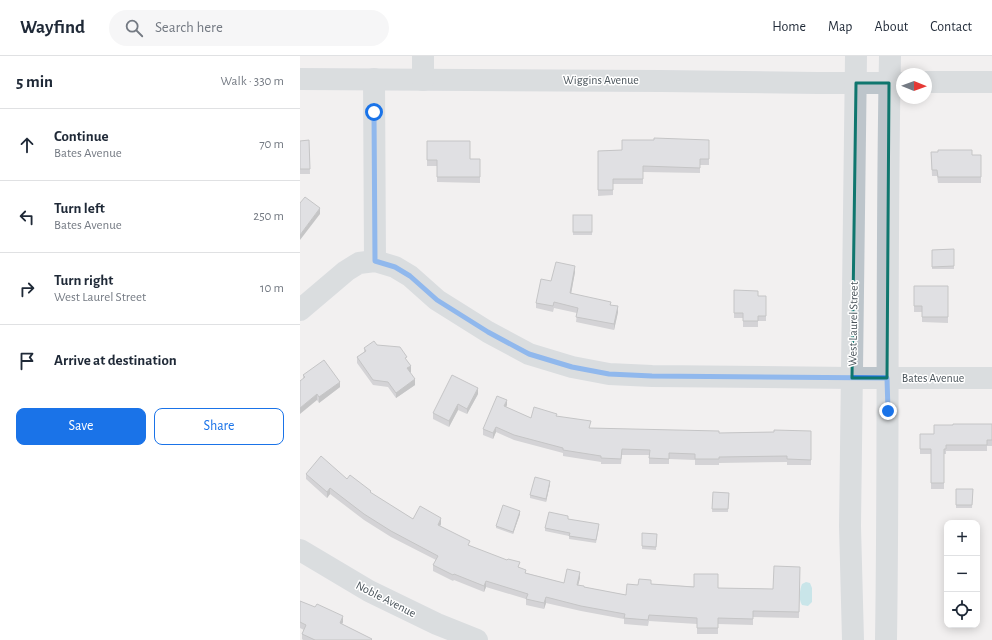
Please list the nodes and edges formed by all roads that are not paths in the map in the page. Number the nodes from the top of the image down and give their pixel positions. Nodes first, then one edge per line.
1 (423, 56) edge
2 (856, 56) edge
3 (890, 56) edge
4 (300, 79) edge
5 (374, 79) junction
6 (423, 80) junction
7 (932, 82) edge
8 (992, 82) edge
9 (856, 83) junction
10 (896, 83) edge
11 (375, 261) junction
12 (300, 310) edge
13 (852, 378) junction
14 (887, 378) junction
15 (992, 378) edge
16 (300, 550) edge
17 (477, 640) edge
18 (853, 640) edge
19 (886, 640) edge

1 - 6 street
2 - 9 street, West Laurel Street
3 - 10 street
4 - 5 street, Wiggins Avenue
5 - 6 street, Wiggins Avenue
5 - 11 street
6 - 9 street, Wiggins Avenue
7 - 8 street
9 - 10 street, Wiggins Avenue
9 - 13 street, West Laurel Street
10 - 14 street
11 - 12 street, Bates Avenue
11 - 13 street, Bates Avenue
13 - 14 street, Bates Avenue
13 - 18 street, West Laurel Street
14 - 15 street, Bates Avenue
14 - 19 street
16 - 17 street, Noble Avenue

